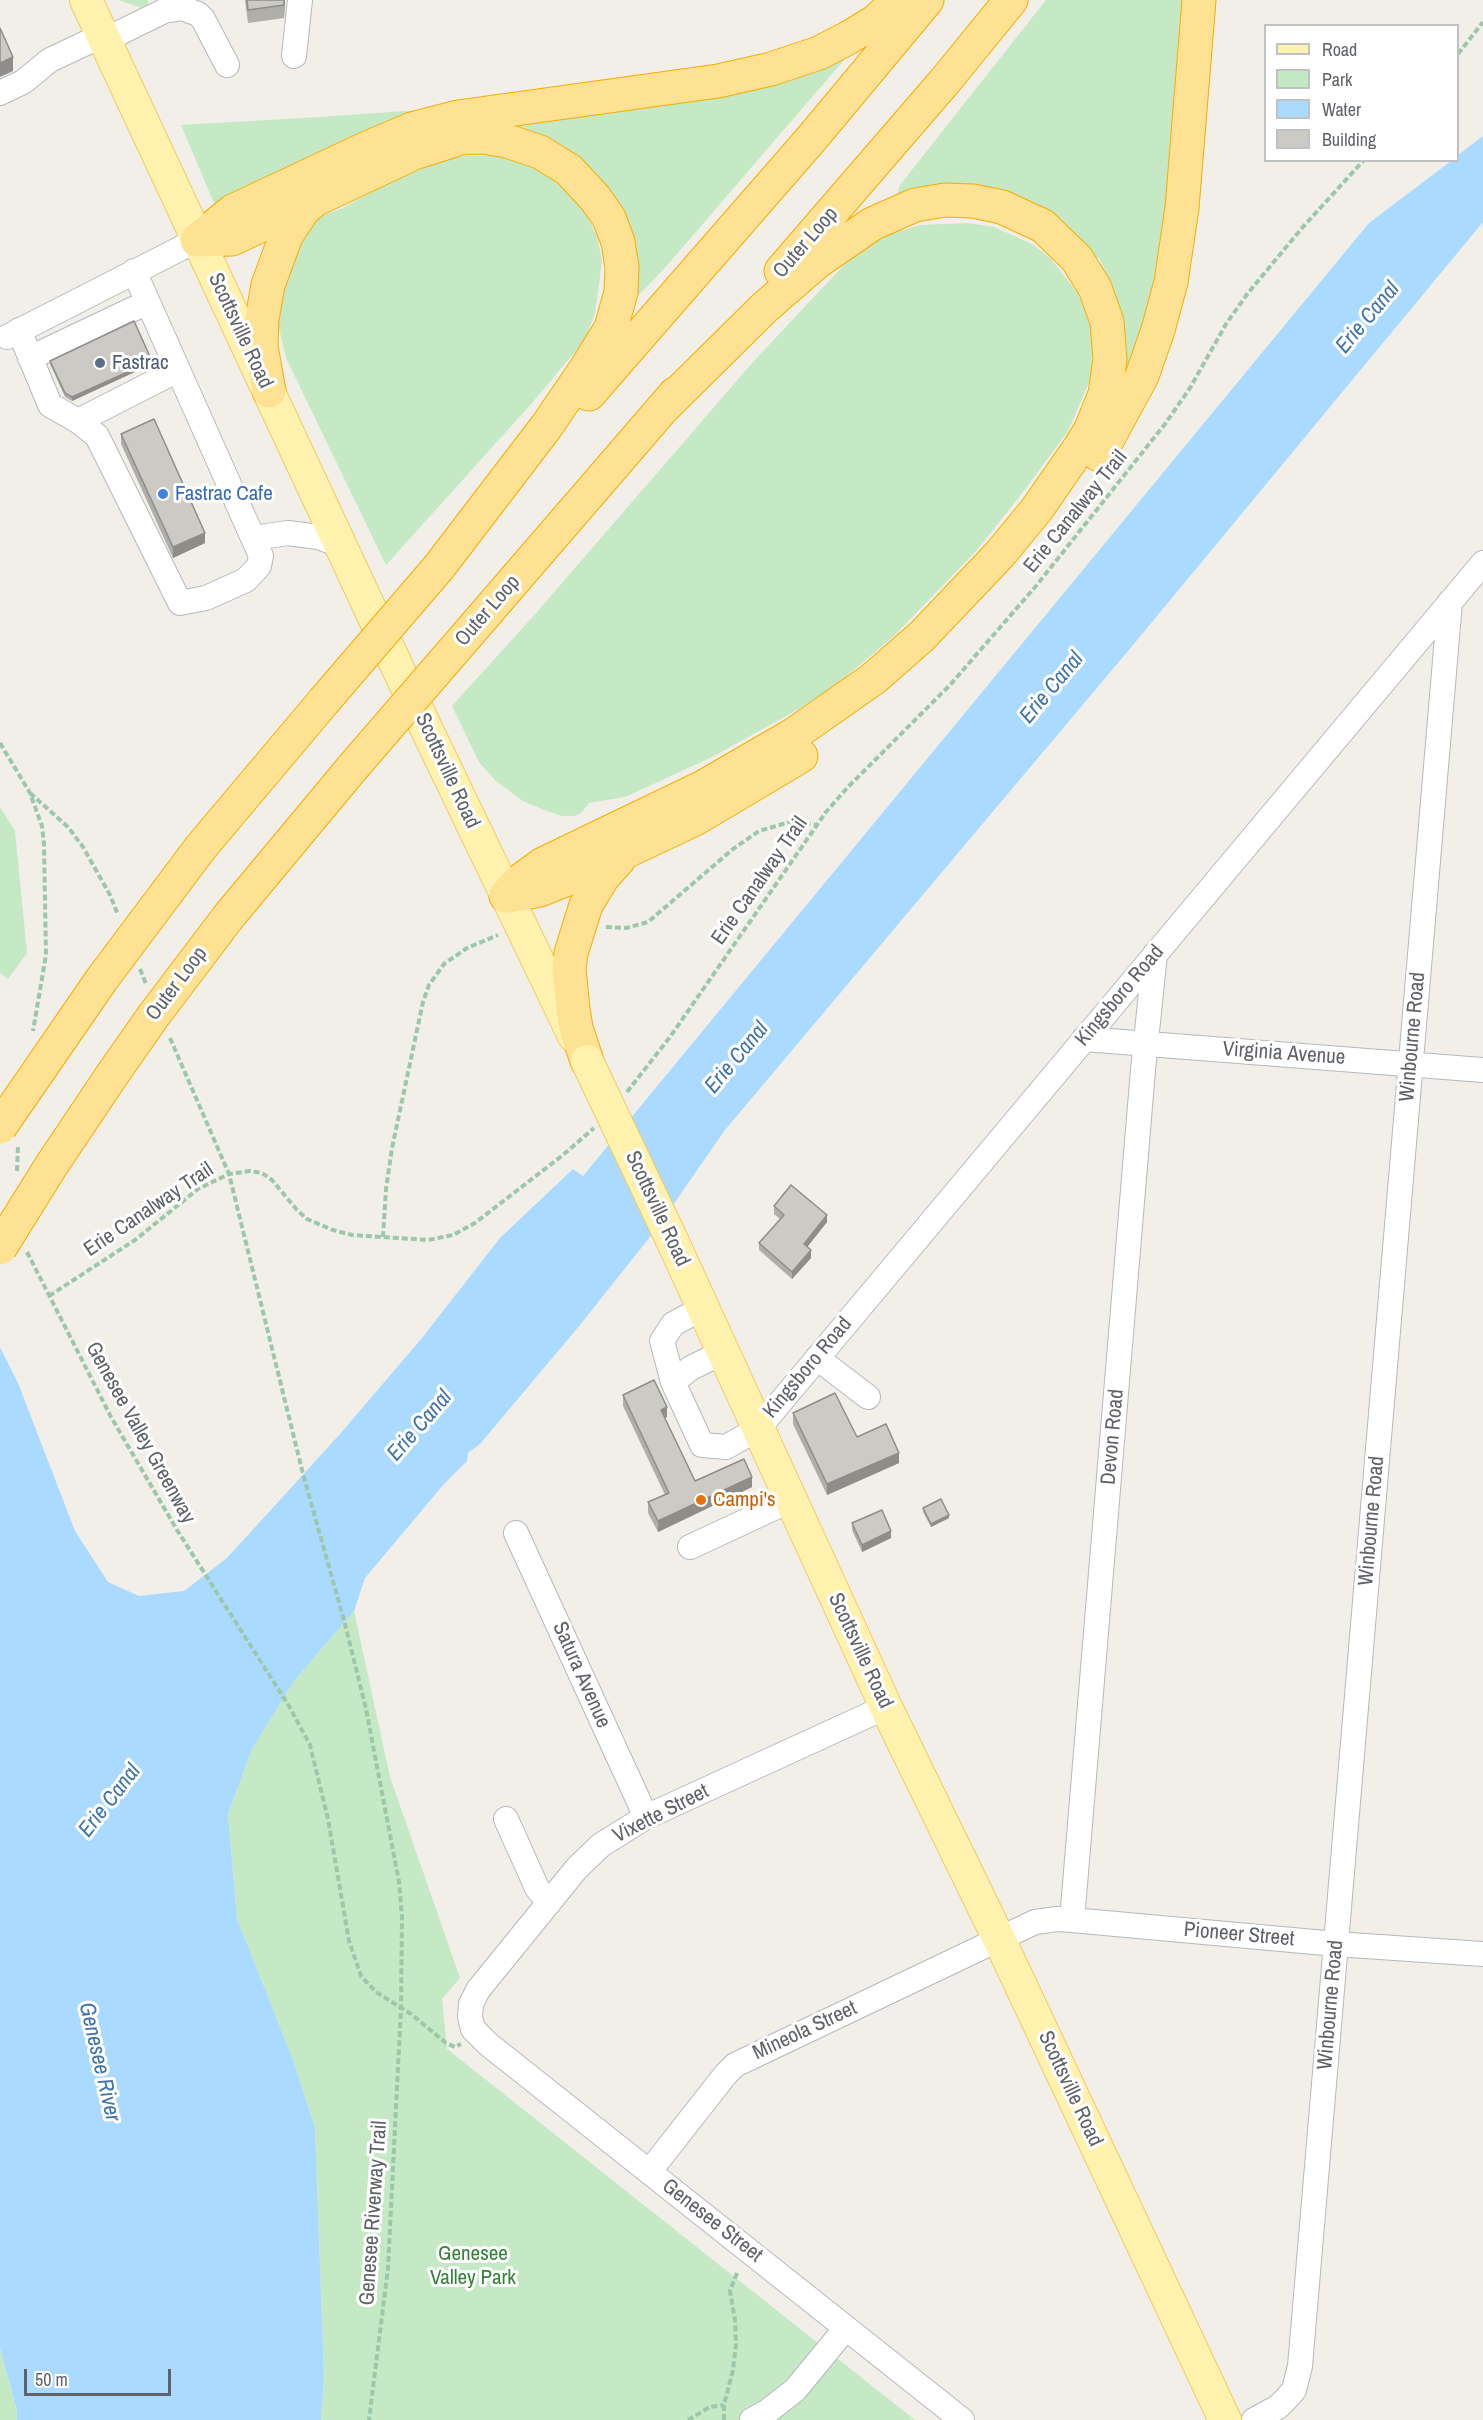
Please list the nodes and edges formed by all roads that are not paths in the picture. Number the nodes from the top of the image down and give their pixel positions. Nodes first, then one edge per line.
1 (86, 0) edge
2 (300, 0) edge
3 (899, 0) edge
4 (927, 0) edge
5 (1011, 0) edge
6 (1199, 0) edge
7 (172, 5) edge
8 (104, 38) junction
9 (294, 56) dead end
10 (227, 65) dead end
11 (0, 93) edge
12 (320, 196) junction
13 (197, 240) junction
14 (135, 272) junction
15 (148, 302) junction
16 (30, 358) junction
17 (178, 370) junction
18 (269, 391) junction
19 (662, 410) junction
20 (78, 421) junction
21 (253, 538) junction
22 (341, 546) junction
23 (1483, 562) edge
24 (439, 567) junction
25 (1450, 602) junction
26 (635, 847) junction
27 (506, 896) junction
28 (1155, 954) junction
29 (1084, 1039) junction
30 (1145, 1044) junction
31 (587, 1060) junction
32 (1410, 1064) junction
33 (1483, 1070) edge
34 (9, 1132) edge
35 (13, 1248) edge
36 (703, 1308) junction
37 (723, 1352) junction
38 (818, 1358) junction
39 (673, 1382) junction
40 (868, 1397) dead end
41 (758, 1429) junction
42 (791, 1500) junction
43 (516, 1533) dead end
44 (690, 1547) dead end
45 (886, 1707) junction
46 (646, 1817) junction
47 (506, 1819) dead end
48 (549, 1903) junction
49 (1072, 1920) junction
50 (999, 1939) junction
51 (1336, 1944) junction
52 (1483, 1954) edge
53 (473, 2025) joint
54 (649, 2172) junction
55 (846, 2328) junction
56 (752, 2420) edge
57 (962, 2420) edge
58 (1225, 2420) edge
59 (1254, 2420) edge

1 - 8 main road, Scottsville Road
2 - 9 street
3 - 13 highway
4 - 24 highway
5 - 19 highway, Outer Loop
6 - 26 highway
7 - 8 street
7 - 10 street
8 - 11 street
8 - 13 main road, Scottsville Road
12 - 13 highway
12 - 18 highway
12 - 24 highway
13 - 14 street
13 - 18 main road, Scottsville Road
14 - 15 street
14 - 16 street
15 - 16 street
15 - 17 street
16 - 20 street
17 - 20 street
17 - 21 street
18 - 22 main road, Scottsville Road
19 - 27 highway
19 - 35 highway, Outer Loop, bridge
20 - 21 street
21 - 22 street
22 - 27 main road, Scottsville Road
23 - 25 street, Kingsboro Road
24 - 34 highway, bridge
25 - 28 street, Kingsboro Road
25 - 32 street, Winbourne Road
26 - 27 highway
26 - 31 highway
27 - 31 main road, Scottsville Road
28 - 29 street, Kingsboro Road
28 - 30 street, Devon Road
29 - 30 street, Virginia Avenue
29 - 38 street, Kingsboro Road
30 - 32 street, Virginia Avenue
30 - 49 street, Devon Road
31 - 36 main road, Scottsville Road, bridge
32 - 33 street, Virginia Avenue
32 - 51 street, Winbourne Road
36 - 37 main road, Scottsville Road
36 - 39 street
37 - 39 street
37 - 41 main road, Scottsville Road
38 - 40 street
38 - 41 street, Kingsboro Road
39 - 41 street
41 - 42 main road, Scottsville Road
42 - 44 street
42 - 45 main road, Scottsville Road
43 - 46 street, Satura Avenue
45 - 46 street, Vixette Street
45 - 50 main road, Scottsville Road
46 - 48 street, Vixette Street
47 - 48 street
48 - 53 street, Vixette Street
49 - 50 street, Pioneer Street
49 - 51 street, Pioneer Street
50 - 54 street, Mineola Street
50 - 58 main road, Scottsville Road
51 - 52 street, Pioneer Street
51 - 59 street, Winbourne Road
53 - 54 street, Genesee Street
54 - 55 street, Genesee Street
55 - 56 street
55 - 57 street, Genesee Street

